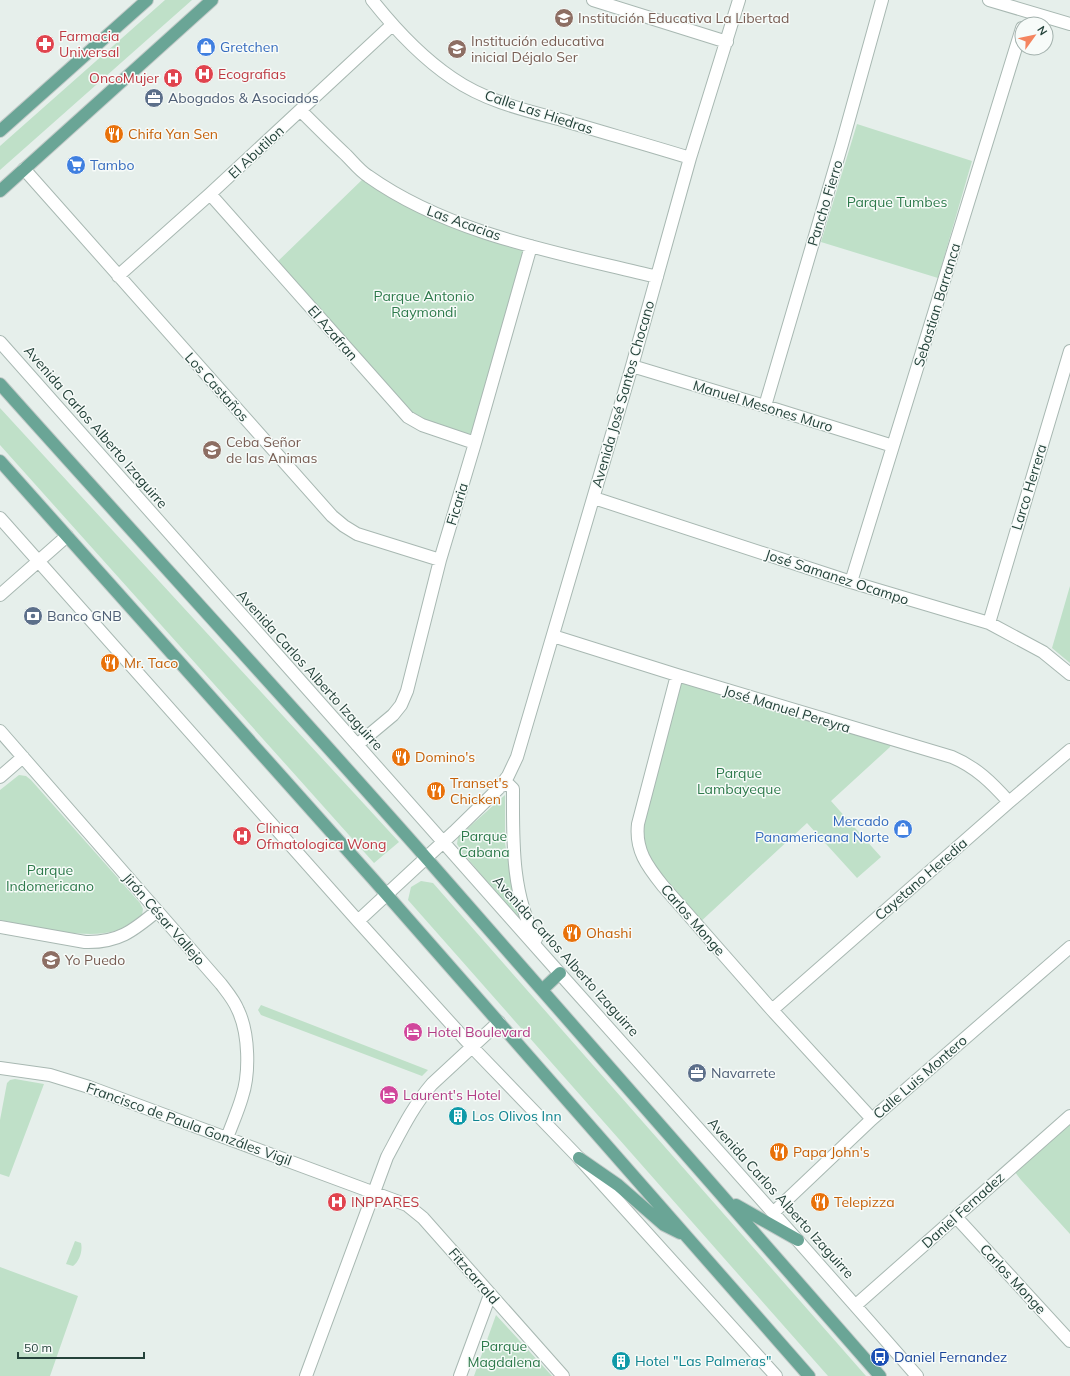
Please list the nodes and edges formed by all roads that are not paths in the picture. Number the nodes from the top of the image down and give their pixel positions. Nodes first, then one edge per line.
1 (147, 0) edge
2 (212, 0) edge
3 (372, 0) edge
4 (739, 0) edge
5 (882, 0) edge
6 (988, 0) edge
7 (600, 1) edge
8 (1027, 12) junction
9 (1026, 16) edge
10 (1070, 24) edge
11 (392, 25) junction
12 (727, 42) junction
13 (1014, 54) edge
14 (300, 111) junction
15 (0, 131) edge
16 (690, 158) junction
17 (24, 169) junction
18 (0, 191) edge
19 (210, 194) junction
20 (531, 246) junction
21 (118, 276) junction
22 (657, 277) junction
23 (0, 342) edge
24 (1070, 351) edge
25 (632, 366) junction
26 (0, 384) edge
27 (765, 406) junction
28 (475, 443) junction
29 (893, 446) junction
30 (0, 461) edge
31 (594, 498) junction
32 (0, 518) edge
33 (67, 536) junction
34 (440, 560) junction
35 (38, 562) junction
36 (851, 582) junction
37 (0, 595) edge
38 (988, 624) junction
39 (553, 636) junction
40 (1070, 674) edge
41 (677, 675) junction
42 (0, 731) edge
43 (357, 745) junction
44 (1070, 750) edge
45 (23, 757) junction
46 (0, 777) edge
47 (501, 786) junction
48 (1009, 802) junction
49 (444, 841) junction
50 (426, 858) junction
51 (387, 894) junction
52 (157, 911) junction
53 (358, 921) junction
54 (0, 927) edge
55 (1070, 947) edge
56 (544, 955) junction
57 (560, 973) junction
58 (542, 990) junction
59 (772, 1010) junction
60 (499, 1022) junction
61 (472, 1047) junction
62 (0, 1068) edge
63 (1070, 1116) edge
64 (872, 1119) junction
65 (226, 1138) junction
66 (579, 1158) junction
67 (374, 1192) junction
68 (729, 1201) junction
69 (774, 1212) junction
70 (956, 1217) junction
71 (686, 1236) junction
72 (798, 1240) junction
73 (490, 1295) junction
74 (856, 1305) junction
75 (1070, 1341) edge
76 (306, 1376) edge
77 (460, 1376) edge
78 (563, 1376) edge
79 (776, 1376) edge
80 (808, 1376) edge
81 (880, 1376) edge
82 (918, 1376) edge

1 - 15 main road
2 - 17 main road
3 - 11 street, Calle Las Hiedras
4 - 12 street, Avenida José Santos Chocano
5 - 27 street, Pancho Fierro
6 - 8 street
7 - 12 street
8 - 9 street
8 - 10 street
11 - 14 street, El Abutilon
11 - 16 street, Calle Las Hiedras
12 - 16 street, Avenida José Santos Chocano
13 - 29 street, Sebastian Barranca
14 - 19 street, El Abutilon
14 - 20 street, Las Acacias
16 - 22 street, Avenida José Santos Chocano
17 - 18 main road
17 - 21 street, Los Castaños
19 - 21 street, El Abutilon
19 - 28 street, El Azafran
20 - 22 street, Las Acacias
20 - 28 street, Ficaria
21 - 34 street, Los Castaños
22 - 25 street, Avenida José Santos Chocano
23 - 43 street, Avenida Carlos Alberto Izaguirre
24 - 38 street, Larco Herrera
25 - 27 street, Manuel Mesones Muro
25 - 31 street, Avenida José Santos Chocano
26 - 50 main road
27 - 29 street, Manuel Mesones Muro
28 - 34 street, Ficaria
29 - 36 street, Sebastian Barranca
30 - 33 main road
31 - 36 street, José Samanez Ocampo
31 - 39 street, Avenida José Santos Chocano
32 - 35 street
33 - 35 street
33 - 51 main road
34 - 43 street, Ficaria
35 - 37 street
35 - 53 street
36 - 38 street, José Samanez Ocampo
38 - 40 street, José Samanez Ocampo
39 - 41 street, José Manuel Pereyra
39 - 47 street, Avenida José Santos Chocano
41 - 48 street, José Manuel Pereyra
41 - 59 street, Carlos Monge
42 - 45 street, Jirón César Vallejo
43 - 49 street, Avenida Carlos Alberto Izaguirre
44 - 48 street, Cayetano Heredia
45 - 46 street
45 - 52 street, Jirón César Vallejo
47 - 49 street, Avenida José Santos Chocano
47 - 56 street
48 - 59 street, Cayetano Heredia
49 - 50 street, Avenida José Santos Chocano
49 - 56 street, Avenida Carlos Alberto Izaguirre
50 - 51 street, Avenida José Santos Chocano
50 - 58 main road
51 - 53 street, Avenida José Santos Chocano
51 - 60 main road
52 - 54 street
52 - 65 street, Jirón César Vallejo
53 - 61 street
55 - 64 street, Calle Luis Montero
56 - 57 street, Avenida Carlos Alberto Izaguirre
57 - 58 main road
57 - 69 street, Avenida Carlos Alberto Izaguirre
58 - 68 main road
59 - 64 street, Carlos Monge
60 - 61 street
60 - 71 main road
61 - 66 street
61 - 67 street
62 - 65 street, Francisco de Paula Gonzáles Vigil
63 - 70 street, Daniel Fernadez
64 - 69 street, Calle Luis Montero
65 - 67 street, Francisco de Paula Gonzáles Vigil
66 - 71 main road
66 - 79 street
67 - 73 street, Fitzcarrald
67 - 76 street
68 - 72 main road
68 - 81 main road
69 - 72 street, Avenida Carlos Alberto Izaguirre
70 - 74 street, Daniel Fernadez
70 - 75 street, Carlos Monge
71 - 80 main road
72 - 74 street, Avenida Carlos Alberto Izaguirre
73 - 77 street
73 - 78 street, Fitzcarrald
74 - 82 street, Avenida Carlos Alberto Izaguirre

